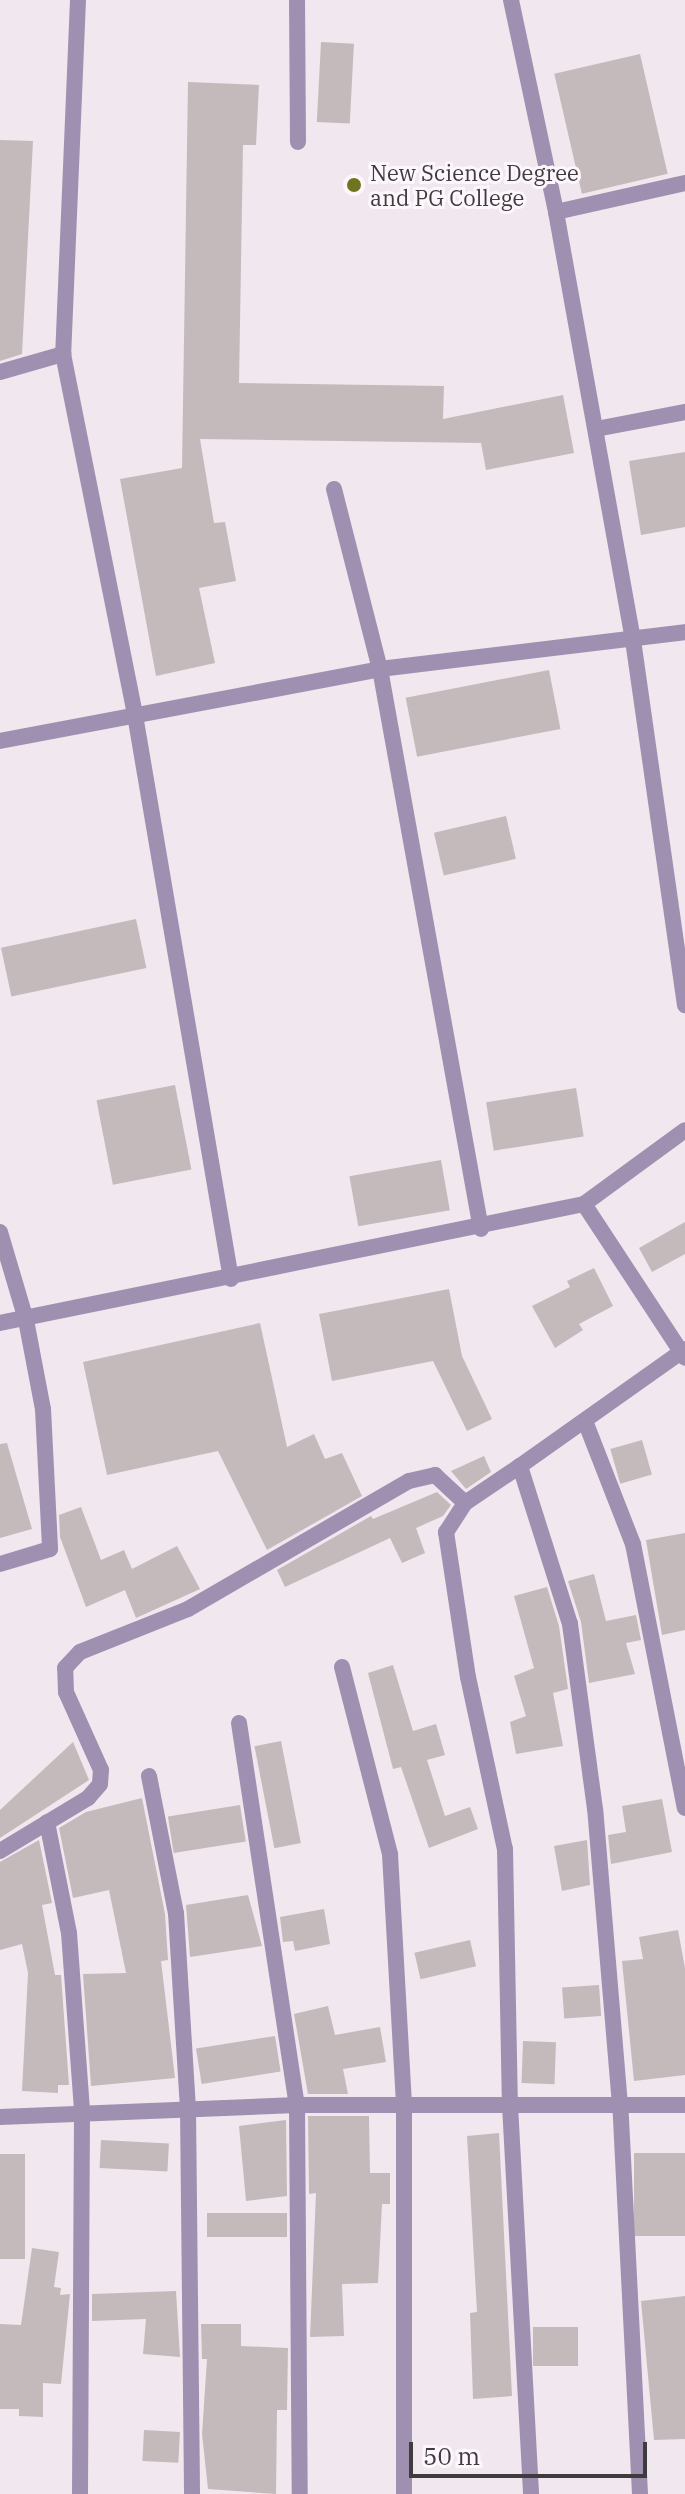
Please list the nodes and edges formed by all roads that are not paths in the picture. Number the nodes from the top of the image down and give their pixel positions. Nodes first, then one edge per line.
1 (78, 0) edge
2 (297, 0) edge
3 (511, 0) edge
4 (298, 142) dead end
5 (685, 183) edge
6 (556, 212) junction
7 (63, 354) junction
8 (0, 372) edge
9 (685, 412) edge
10 (596, 429) junction
11 (334, 489) dead end
12 (685, 632) edge
13 (633, 640) junction
14 (380, 669) junction
15 (135, 715) junction
16 (0, 741) edge
17 (685, 1005) edge
18 (685, 1130) edge
19 (584, 1204) junction
20 (481, 1229) junction
21 (0, 1232) edge
22 (231, 1279) junction
23 (26, 1320) junction
24 (0, 1323) edge
25 (684, 1353) edge
26 (585, 1421) junction
27 (520, 1466) junction
28 (465, 1503) junction
29 (0, 1564) edge
30 (342, 1667) dead end
31 (239, 1723) dead end
32 (149, 1776) dead end
33 (685, 1808) edge
34 (47, 1822) junction
35 (0, 1851) edge
36 (297, 2105) junction
37 (404, 2105) junction
38 (510, 2105) junction
39 (620, 2105) junction
40 (685, 2105) edge
41 (188, 2108) junction
42 (82, 2112) junction
43 (0, 2117) edge
44 (80, 2494) edge
45 (192, 2494) edge
46 (300, 2494) edge
47 (404, 2494) edge
48 (531, 2494) edge
49 (640, 2494) edge

1 - 7 street
2 - 4 street
3 - 6 street
5 - 6 street
6 - 10 street
7 - 8 street
7 - 15 street
9 - 10 street
10 - 13 street
11 - 14 street
12 - 13 street
13 - 14 street
13 - 17 street
14 - 15 street
14 - 20 street
15 - 16 street
15 - 22 street
18 - 19 street
19 - 20 street
19 - 25 street
20 - 22 street
21 - 23 street
22 - 23 street
23 - 24 street
23 - 29 street
25 - 26 street
26 - 27 street
26 - 33 street
27 - 28 street
27 - 39 street
28 - 34 street
28 - 38 street
30 - 37 street
31 - 36 street
32 - 41 street
34 - 35 street
34 - 42 street
36 - 37 street
36 - 41 street
36 - 46 street
37 - 38 street
37 - 47 street
38 - 39 street
38 - 48 street
39 - 40 street
39 - 49 street
41 - 42 street
41 - 45 street
42 - 43 street
42 - 44 street

